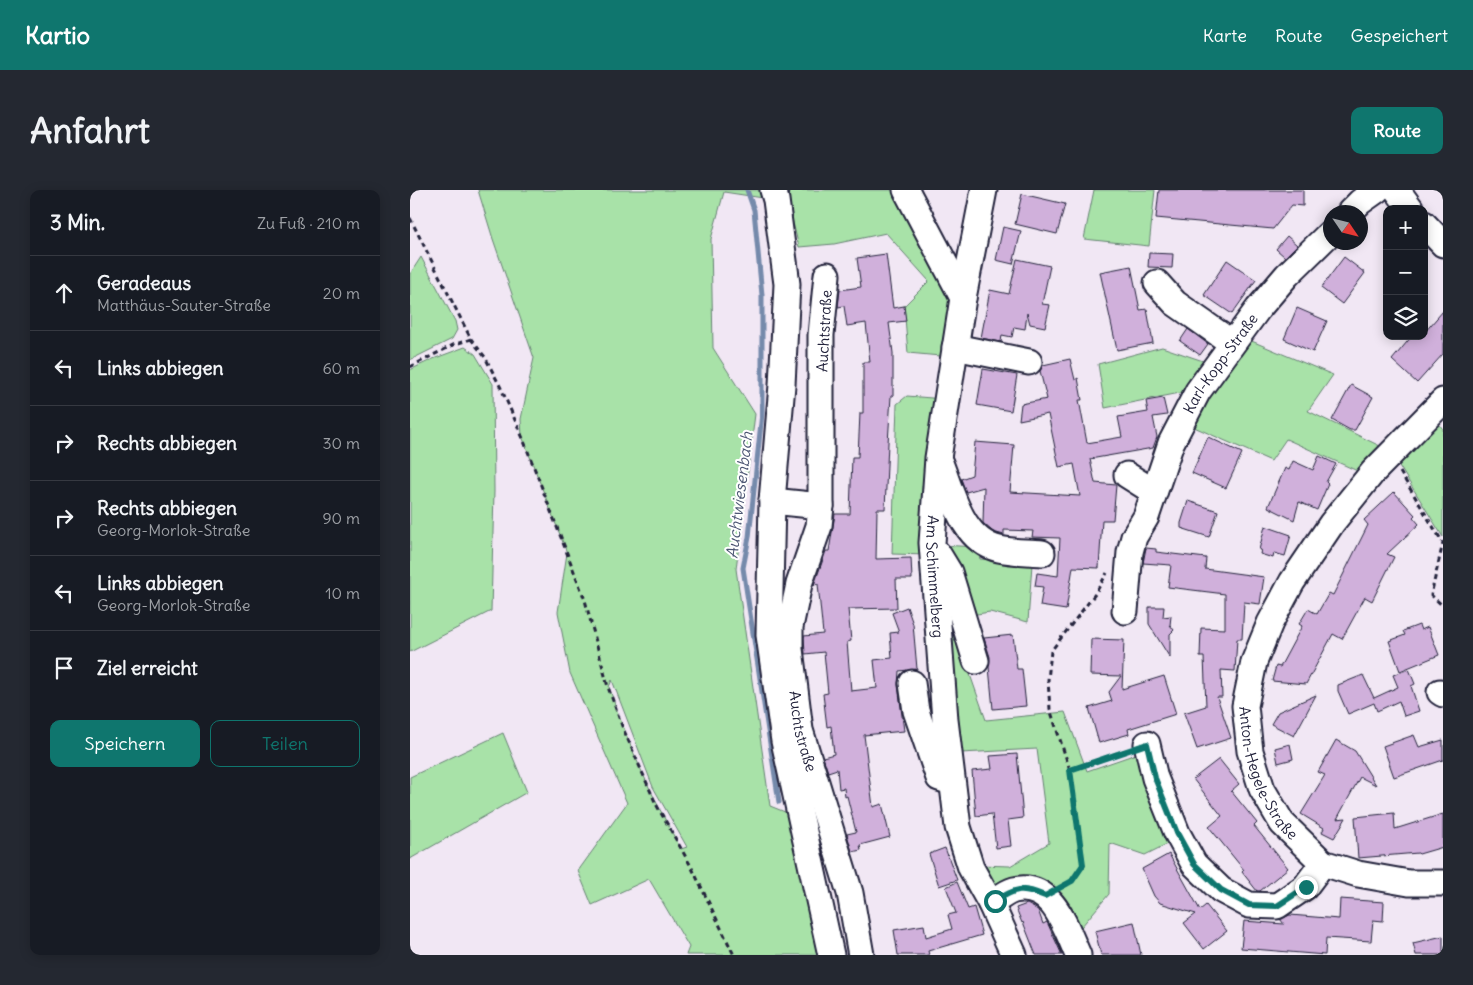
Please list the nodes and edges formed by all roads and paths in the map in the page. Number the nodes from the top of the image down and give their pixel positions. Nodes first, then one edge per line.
1 (773, 190) edge
2 (906, 190) edge
3 (984, 190) edge
4 (1377, 190) edge
5 (1397, 190) edge
6 (1357, 205) edge
7 (1408, 205) edge
8 (410, 218) edge
9 (1428, 228) edge
10 (1323, 239) edge
11 (1443, 244) edge
12 (827, 275) dead end
13 (1158, 283) dead end
14 (963, 298) junction
15 (471, 339) junction
16 (1232, 343) junction
17 (955, 347) junction
18 (1029, 362) dead end
19 (410, 367) edge
20 (1443, 401) edge
21 (1390, 454) junction
22 (938, 458) junction
23 (1127, 475) dead end
24 (1154, 492) junction
25 (772, 501) junction
26 (821, 506) junction
27 (932, 543) junction
28 (1042, 553) dead end
29 (1111, 565) dead end
30 (1443, 606) edge
31 (1125, 611) dead end
32 (976, 661) dead end
33 (912, 683) dead end
34 (1147, 744) joint
35 (1070, 770) junction
36 (952, 782) junction
37 (1323, 863) junction
38 (1443, 883) edge
39 (1045, 896) junction
40 (991, 904) junction
41 (734, 955) edge
42 (831, 955) edge
43 (861, 955) edge
44 (1014, 955) edge
45 (1078, 955) edge

1 - 25 street
2 - 14 street
3 - 14 street, Am Schimmelberg
4 - 6 street
5 - 7 street
8 - 15 path
9 - 11 street
10 - 16 street, Karl-Kopp-Straße
12 - 26 street, Auchtstraße
13 - 16 street
14 - 17 street, Am Schimmelberg
15 - 19 path
15 - 41 path
16 - 24 street, Karl-Kopp-Straße
17 - 18 street
17 - 22 street, Am Schimmelberg
20 - 21 street, Anton-Hegele-Straße
21 - 30 path
21 - 37 street, Anton-Hegele-Straße
22 - 27 street, Am Schimmelberg
22 - 28 street
23 - 24 street
24 - 31 street, Karl-Kopp-Straße
25 - 26 street
25 - 42 street
26 - 43 street, Auchtstraße
27 - 32 street
27 - 36 street, Am Schimmelberg
29 - 35 path
33 - 36 street
34 - 35 path
34 - 37 street
35 - 39 path
36 - 40 street, Am Schimmelberg
37 - 38 street, Anton-Hegele-Straße
39 - 40 street
39 - 45 street
40 - 44 street, Am Schimmelberg

